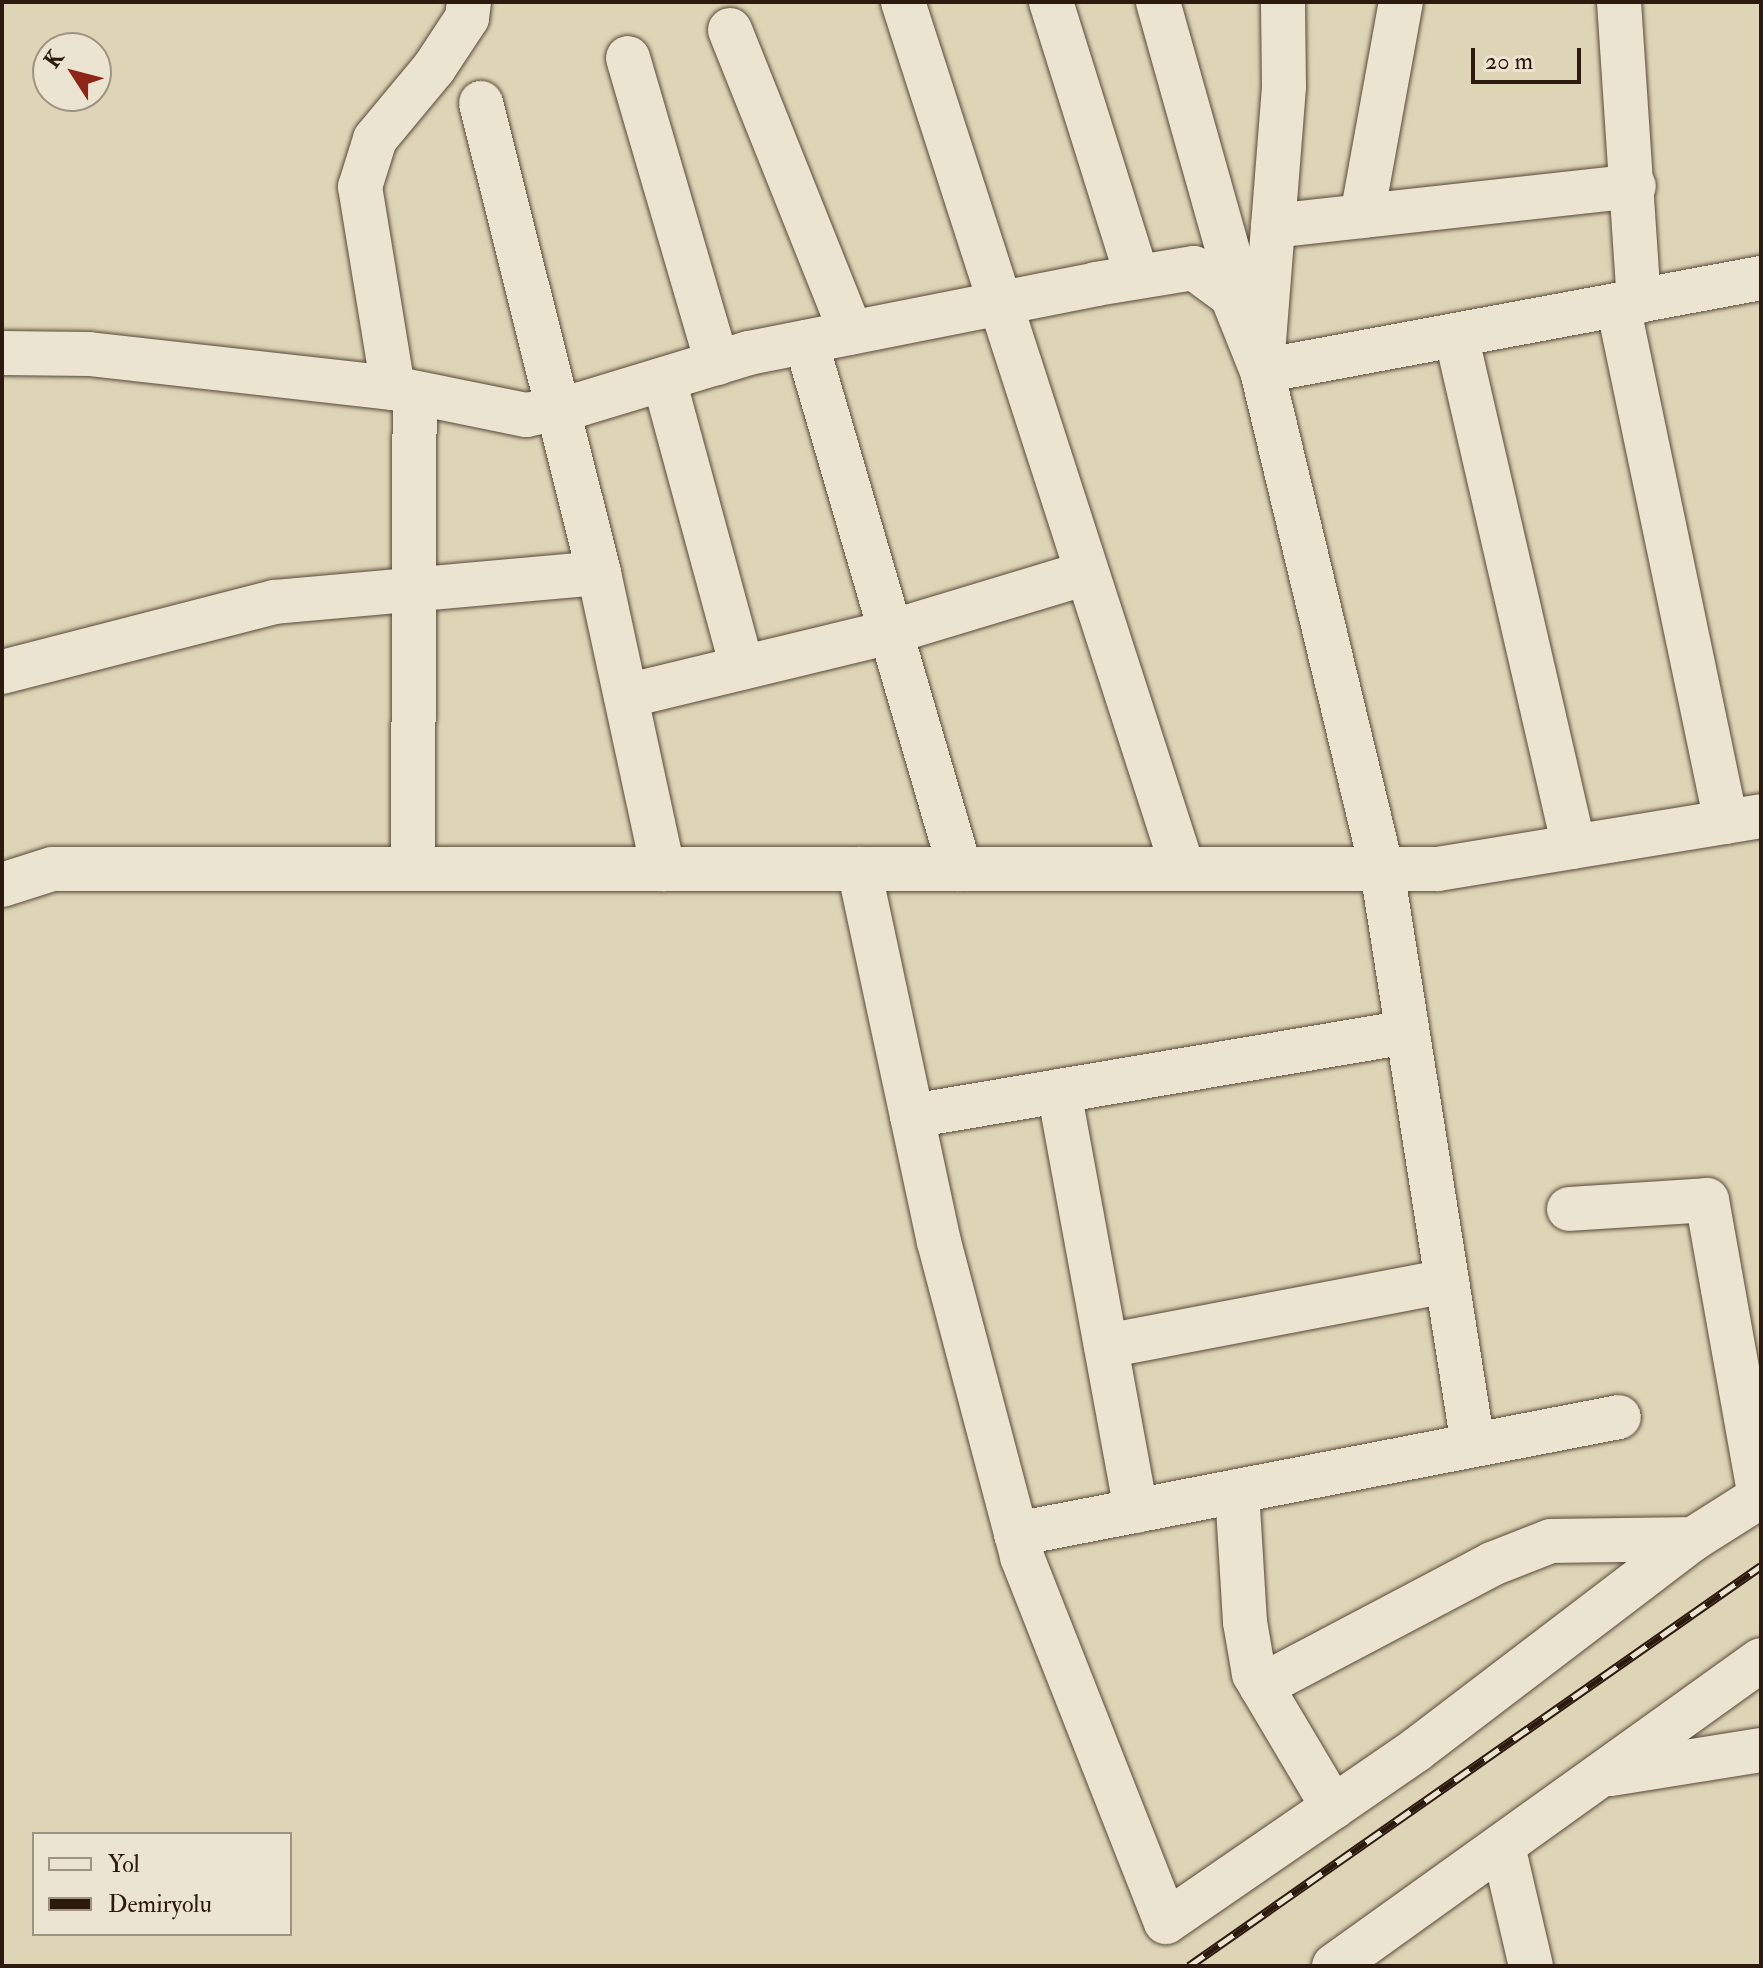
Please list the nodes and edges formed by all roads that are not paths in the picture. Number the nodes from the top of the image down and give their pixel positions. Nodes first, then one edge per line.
1 (469, 2) edge
2 (903, 2) edge
3 (1051, 2) edge
4 (1158, 2) edge
5 (1283, 2) edge
6 (1401, 2) edge
7 (1619, 2) edge
8 (730, 30) dead end
9 (628, 58) dead end
10 (481, 103) dead end
11 (1634, 186) junction
12 (1362, 216) junction
13 (1273, 226) junction
14 (1137, 277) junction
15 (1761, 278) edge
16 (998, 303) junction
17 (1629, 303) junction
18 (851, 333) junction
19 (1456, 335) junction
20 (806, 342) junction
21 (2, 353) edge
22 (717, 363) junction
23 (1262, 371) junction
24 (664, 380) junction
25 (404, 390) junction
26 (555, 410) junction
27 (599, 573) junction
28 (1086, 573) junction
29 (412, 590) junction
30 (891, 632) junction
31 (742, 668) junction
32 (2, 672) edge
33 (626, 696) junction
34 (1744, 819) edge
35 (1574, 847) junction
36 (413, 869) junction
37 (663, 869) junction
38 (859, 869) junction
39 (960, 869) junction
40 (1183, 869) junction
41 (1382, 870) junction
42 (2, 885) edge
43 (1407, 1032) junction
44 (1059, 1091) junction
45 (912, 1116) junction
46 (1569, 1209) dead end
47 (1447, 1281) junction
48 (1106, 1346) junction
49 (1619, 1417) dead end
50 (1473, 1445) junction
51 (1237, 1491) junction
52 (1760, 1497) edge
53 (1136, 1511) junction
54 (1016, 1534) junction
55 (1693, 1539) junction
56 (1761, 1660) edge
57 (1261, 1686) junction
58 (1761, 1750) edge
59 (1601, 1775) junction
60 (1333, 1807) junction
61 (1503, 1846) junction
62 (1334, 1966) edge
63 (1531, 1966) edge

1 - 25 street
2 - 16 street
3 - 14 street
4 - 23 street
5 - 13 street
6 - 12 street
7 - 11 street
8 - 18 street
9 - 22 street
10 - 26 street
11 - 12 street
11 - 17 street
12 - 13 street
13 - 23 street
14 - 16 street
14 - 23 street
15 - 17 street
16 - 18 street
16 - 28 street
17 - 19 street
17 - 34 street
18 - 20 street
19 - 23 street
19 - 35 street
20 - 22 street
20 - 30 street
21 - 25 street
22 - 24 street
23 - 41 street
24 - 26 street
24 - 31 street
25 - 26 street
25 - 29 street
26 - 27 street
27 - 29 street
27 - 33 street
28 - 30 street
28 - 40 street
29 - 32 street
29 - 36 street
30 - 31 street
30 - 39 street
31 - 33 street
33 - 37 street
34 - 35 street
35 - 41 street
36 - 37 street
36 - 42 street
37 - 38 street
38 - 39 street
38 - 45 street
39 - 40 street
40 - 41 street
41 - 43 street
43 - 44 street
43 - 47 street
44 - 45 street
44 - 48 street
45 - 54 street
46 - 52 street
47 - 48 street
47 - 50 street
48 - 53 street
49 - 50 street
50 - 51 street
51 - 53 street
51 - 57 street
52 - 55 street
53 - 54 street
54 - 60 street
55 - 57 street
55 - 60 street
56 - 59 street
57 - 60 street
58 - 59 street
59 - 61 street
61 - 62 street
61 - 63 street

